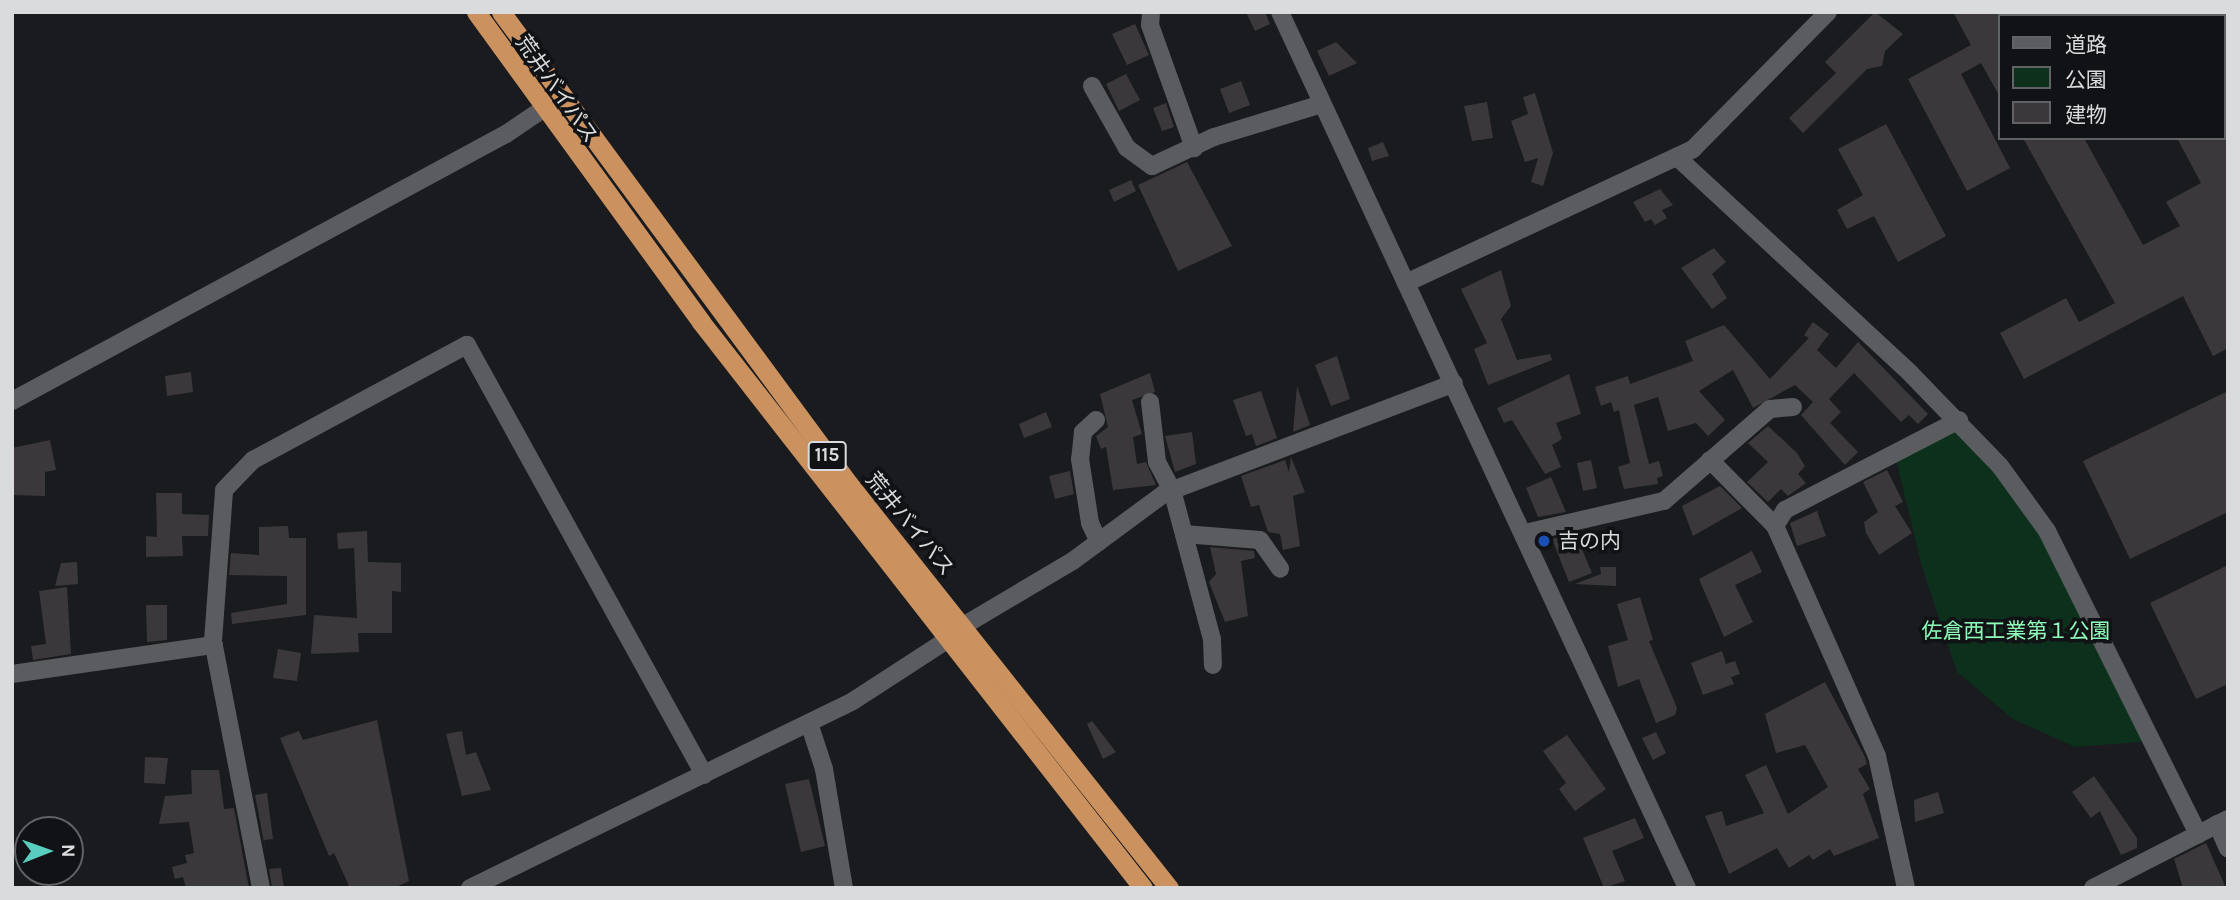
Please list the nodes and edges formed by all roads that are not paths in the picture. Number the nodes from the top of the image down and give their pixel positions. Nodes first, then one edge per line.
1 (476, 12) edge
2 (500, 12) edge
3 (1151, 12) edge
4 (1280, 12) edge
5 (1828, 12) edge
6 (1092, 86) dead end
7 (1322, 104) junction
8 (543, 109) junction
9 (1194, 148) junction
10 (1677, 157) junction
11 (1406, 283) junction
12 (1454, 383) junction
13 (12, 401) edge
14 (1150, 402) dead end
15 (1793, 407) dead end
16 (1096, 420) dead end
17 (1959, 420) junction
18 (1710, 460) junction
19 (1172, 490) junction
20 (1776, 526) junction
21 (1525, 533) junction
22 (1184, 534) junction
23 (1098, 542) junction
24 (1280, 569) dead end
25 (963, 626) junction
26 (947, 640) junction
27 (214, 645) junction
28 (1213, 665) dead end
29 (12, 674) edge
30 (809, 723) junction
31 (704, 775) junction
32 (2222, 822) edge
33 (2197, 834) junction
34 (2228, 849) edge
35 (261, 888) edge
36 (470, 888) edge
37 (844, 888) edge
38 (1143, 888) edge
39 (1169, 888) edge
40 (1687, 888) edge
41 (1906, 888) edge
42 (2093, 888) edge

1 - 8 highway, 荒井バイパス / 115
2 - 25 highway, 荒井バイパス / 115
3 - 9 street
4 - 7 street
5 - 10 street
6 - 9 street
7 - 9 street
7 - 11 street
8 - 13 street
8 - 26 highway, 荒井バイパス / 115
10 - 11 street
10 - 17 street
11 - 12 street
12 - 19 street
12 - 21 street
14 - 19 street
15 - 18 street
16 - 23 street
17 - 20 street
17 - 33 street
18 - 20 street
18 - 21 street
19 - 22 street
19 - 23 street
20 - 41 street
21 - 40 street
22 - 24 street
22 - 28 street
23 - 25 street
25 - 39 highway, 荒井バイパス / 115
26 - 30 street
26 - 38 highway, 荒井バイパス / 115
27 - 29 street
27 - 31 street
27 - 35 street
30 - 31 street
30 - 37 street
31 - 36 street
32 - 33 street
32 - 34 street
33 - 42 street

